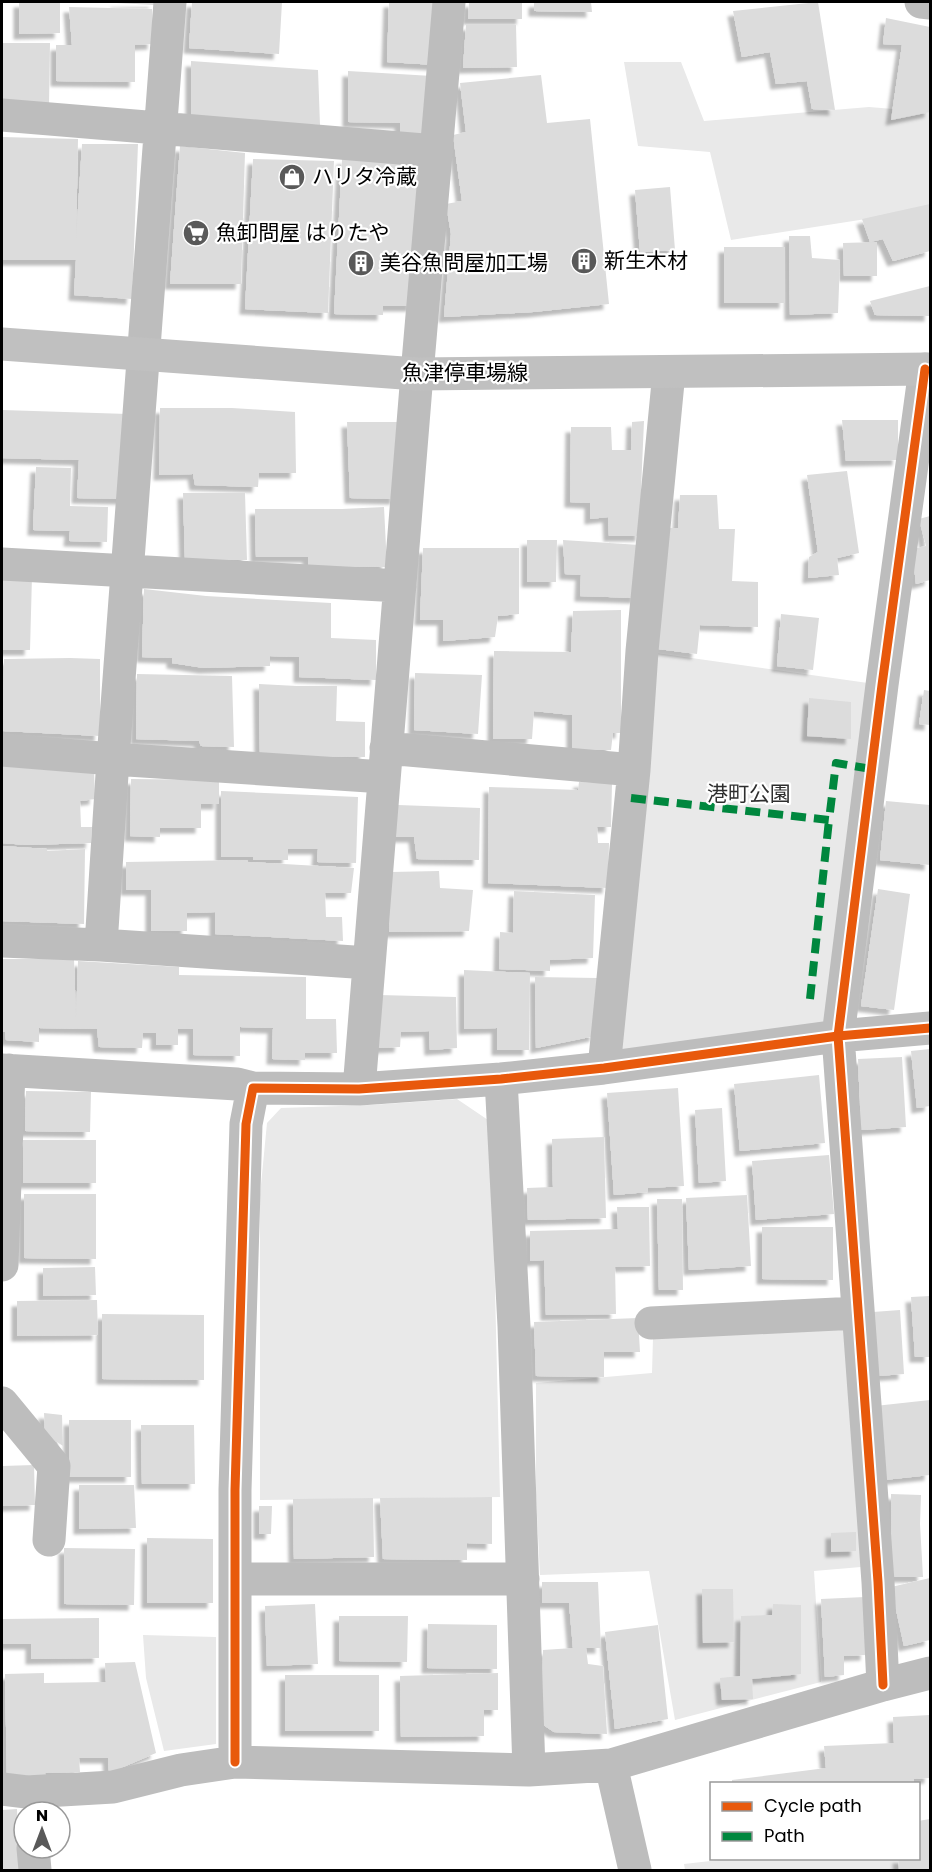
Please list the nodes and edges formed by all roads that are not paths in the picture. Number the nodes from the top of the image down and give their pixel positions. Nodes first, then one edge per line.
1 (170, 2) edge
2 (449, 2) edge
3 (921, 2) edge
4 (930, 3) edge
5 (2, 115) edge
6 (160, 128) junction
7 (436, 151) junction
8 (2, 344) edge
9 (144, 354) junction
10 (928, 369) edge
11 (669, 372) junction
12 (417, 374) junction
13 (2, 564) edge
14 (127, 572) junction
15 (400, 586) junction
16 (2, 750) edge
17 (113, 759) junction
18 (385, 762) junction
19 (634, 770) junction
20 (2, 941) edge
21 (102, 945) junction
22 (369, 963) junction
23 (930, 1028) edge
24 (838, 1036) junction
25 (604, 1068) junction
26 (5, 1070) edge
27 (501, 1079) junction
28 (253, 1088) junction
29 (359, 1089) junction
30 (2, 1265) edge
31 (858, 1313) junction
32 (651, 1323) dead end
33 (2, 1404) edge
34 (49, 1540) dead end
35 (235, 1579) junction
36 (523, 1579) junction
37 (930, 1673) edge
38 (883, 1685) junction
39 (235, 1762) junction
40 (611, 1765) junction
41 (529, 1770) junction
42 (19, 1798) edge
43 (635, 1870) edge

1 - 6 street
2 - 7 street
3 - 4 street
5 - 6 street
6 - 7 street
6 - 9 street
7 - 12 street
8 - 9 main road, 魚津停車場線
9 - 12 main road, 魚津停車場線
9 - 14 street
10 - 11 main road, 魚津停車場線
10 - 24 street
11 - 12 main road, 魚津停車場線
11 - 19 street
12 - 15 street
13 - 14 street
14 - 15 street
14 - 17 street
15 - 18 street
16 - 17 street
17 - 18 street
17 - 21 street
18 - 19 street
18 - 22 street
19 - 25 street
20 - 21 street
21 - 22 street
22 - 29 street
23 - 24 street
24 - 25 street
24 - 31 street
25 - 27 street
26 - 28 street
26 - 30 street
27 - 29 street
27 - 36 street
28 - 29 street
28 - 35 street
31 - 32 street
31 - 38 street
33 - 34 street
35 - 36 street
35 - 39 street
36 - 41 street
37 - 38 street
38 - 40 street
39 - 41 street
39 - 42 street
40 - 41 street
40 - 43 street

